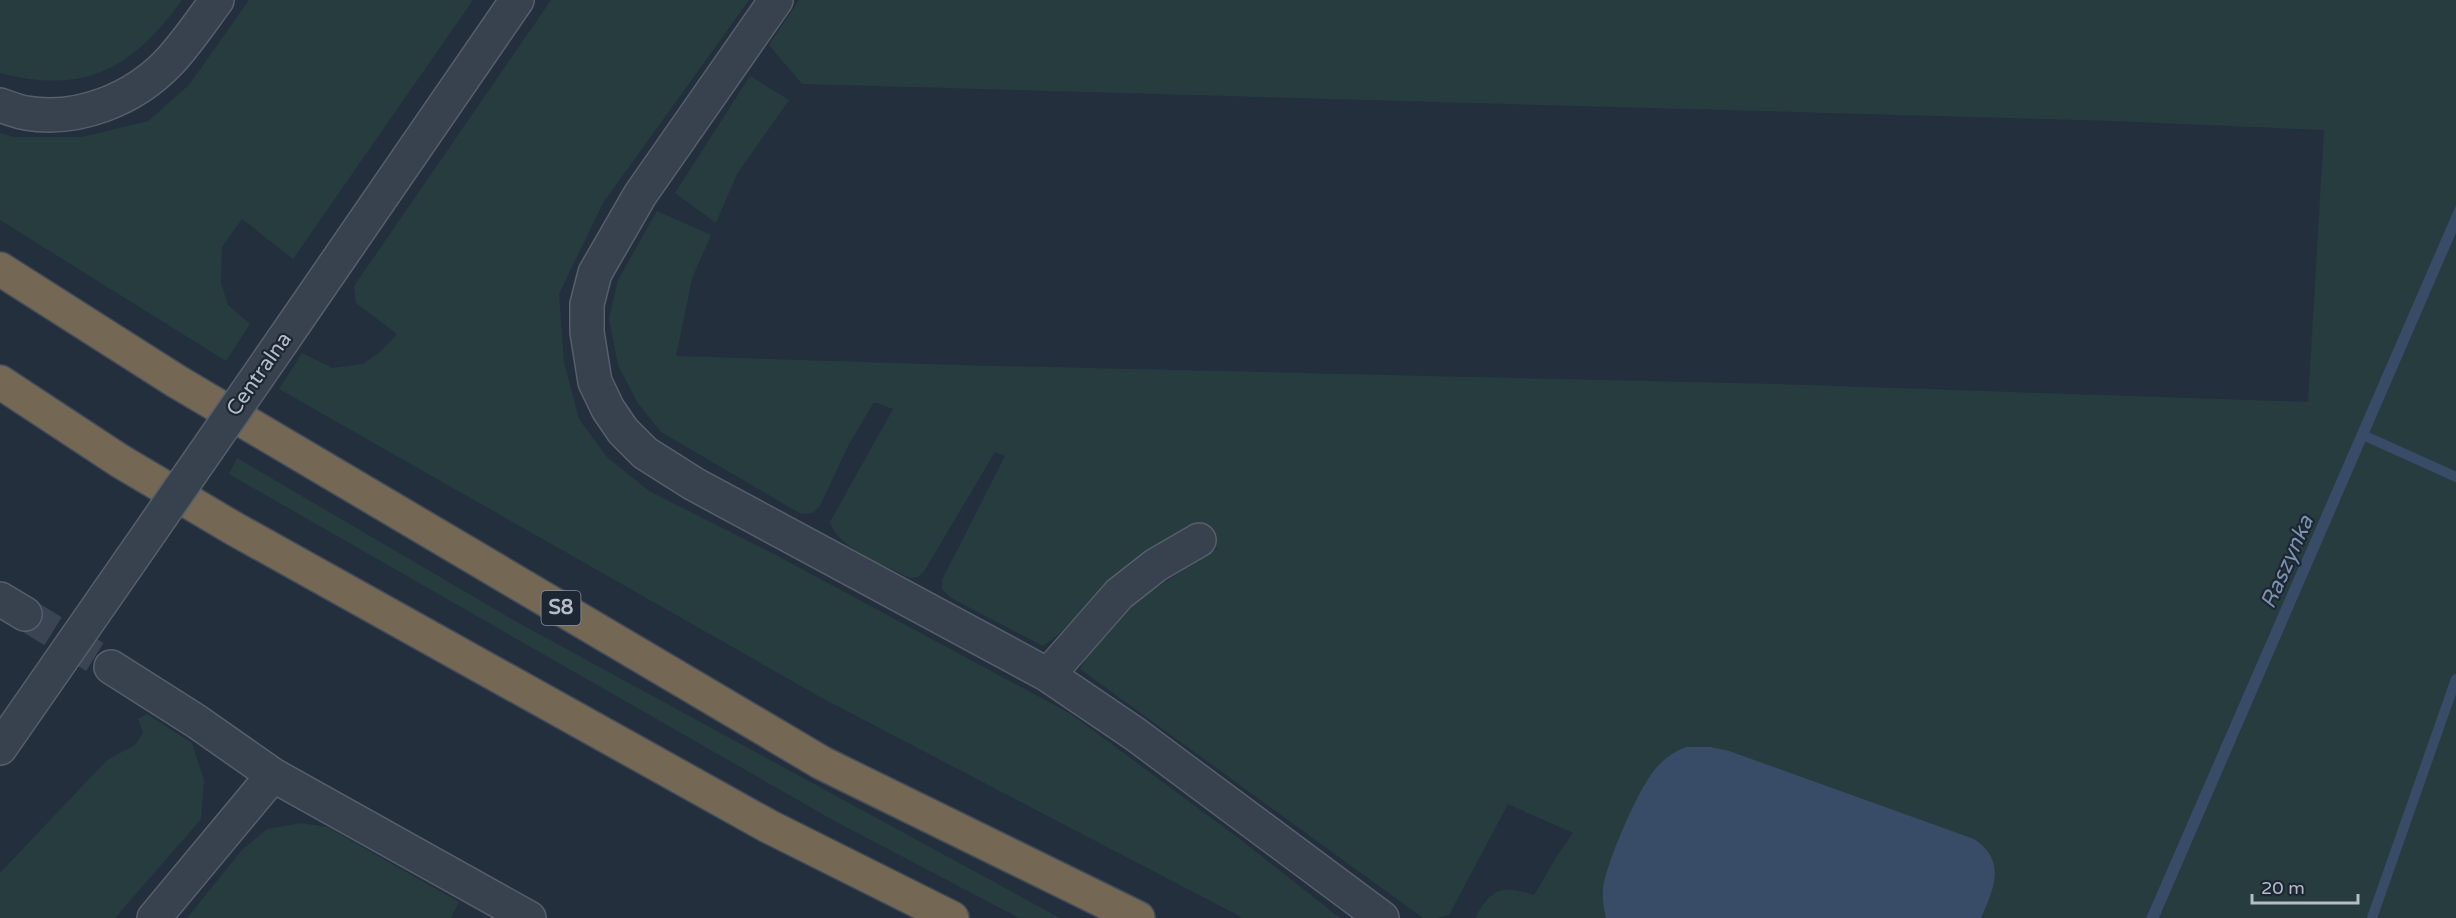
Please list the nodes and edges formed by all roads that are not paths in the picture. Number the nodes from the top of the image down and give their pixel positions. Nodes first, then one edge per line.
1 (218, 0) edge
2 (517, 0) edge
3 (776, 0) edge
4 (0, 105) edge
5 (0, 268) edge
6 (0, 382) edge
7 (1199, 540) dead end
8 (111, 667) tunnel mouth
9 (1048, 675) junction
10 (0, 748) edge
11 (273, 775) junction
12 (154, 918) edge
13 (529, 918) edge
14 (952, 918) edge
15 (1138, 918) edge
16 (1382, 918) edge

1 - 4 street
2 - 10 street, Centralna, bridge
3 - 9 street
5 - 15 highway, S8
6 - 14 highway
7 - 9 street
8 - 11 street
9 - 16 street
11 - 12 street
11 - 13 street

